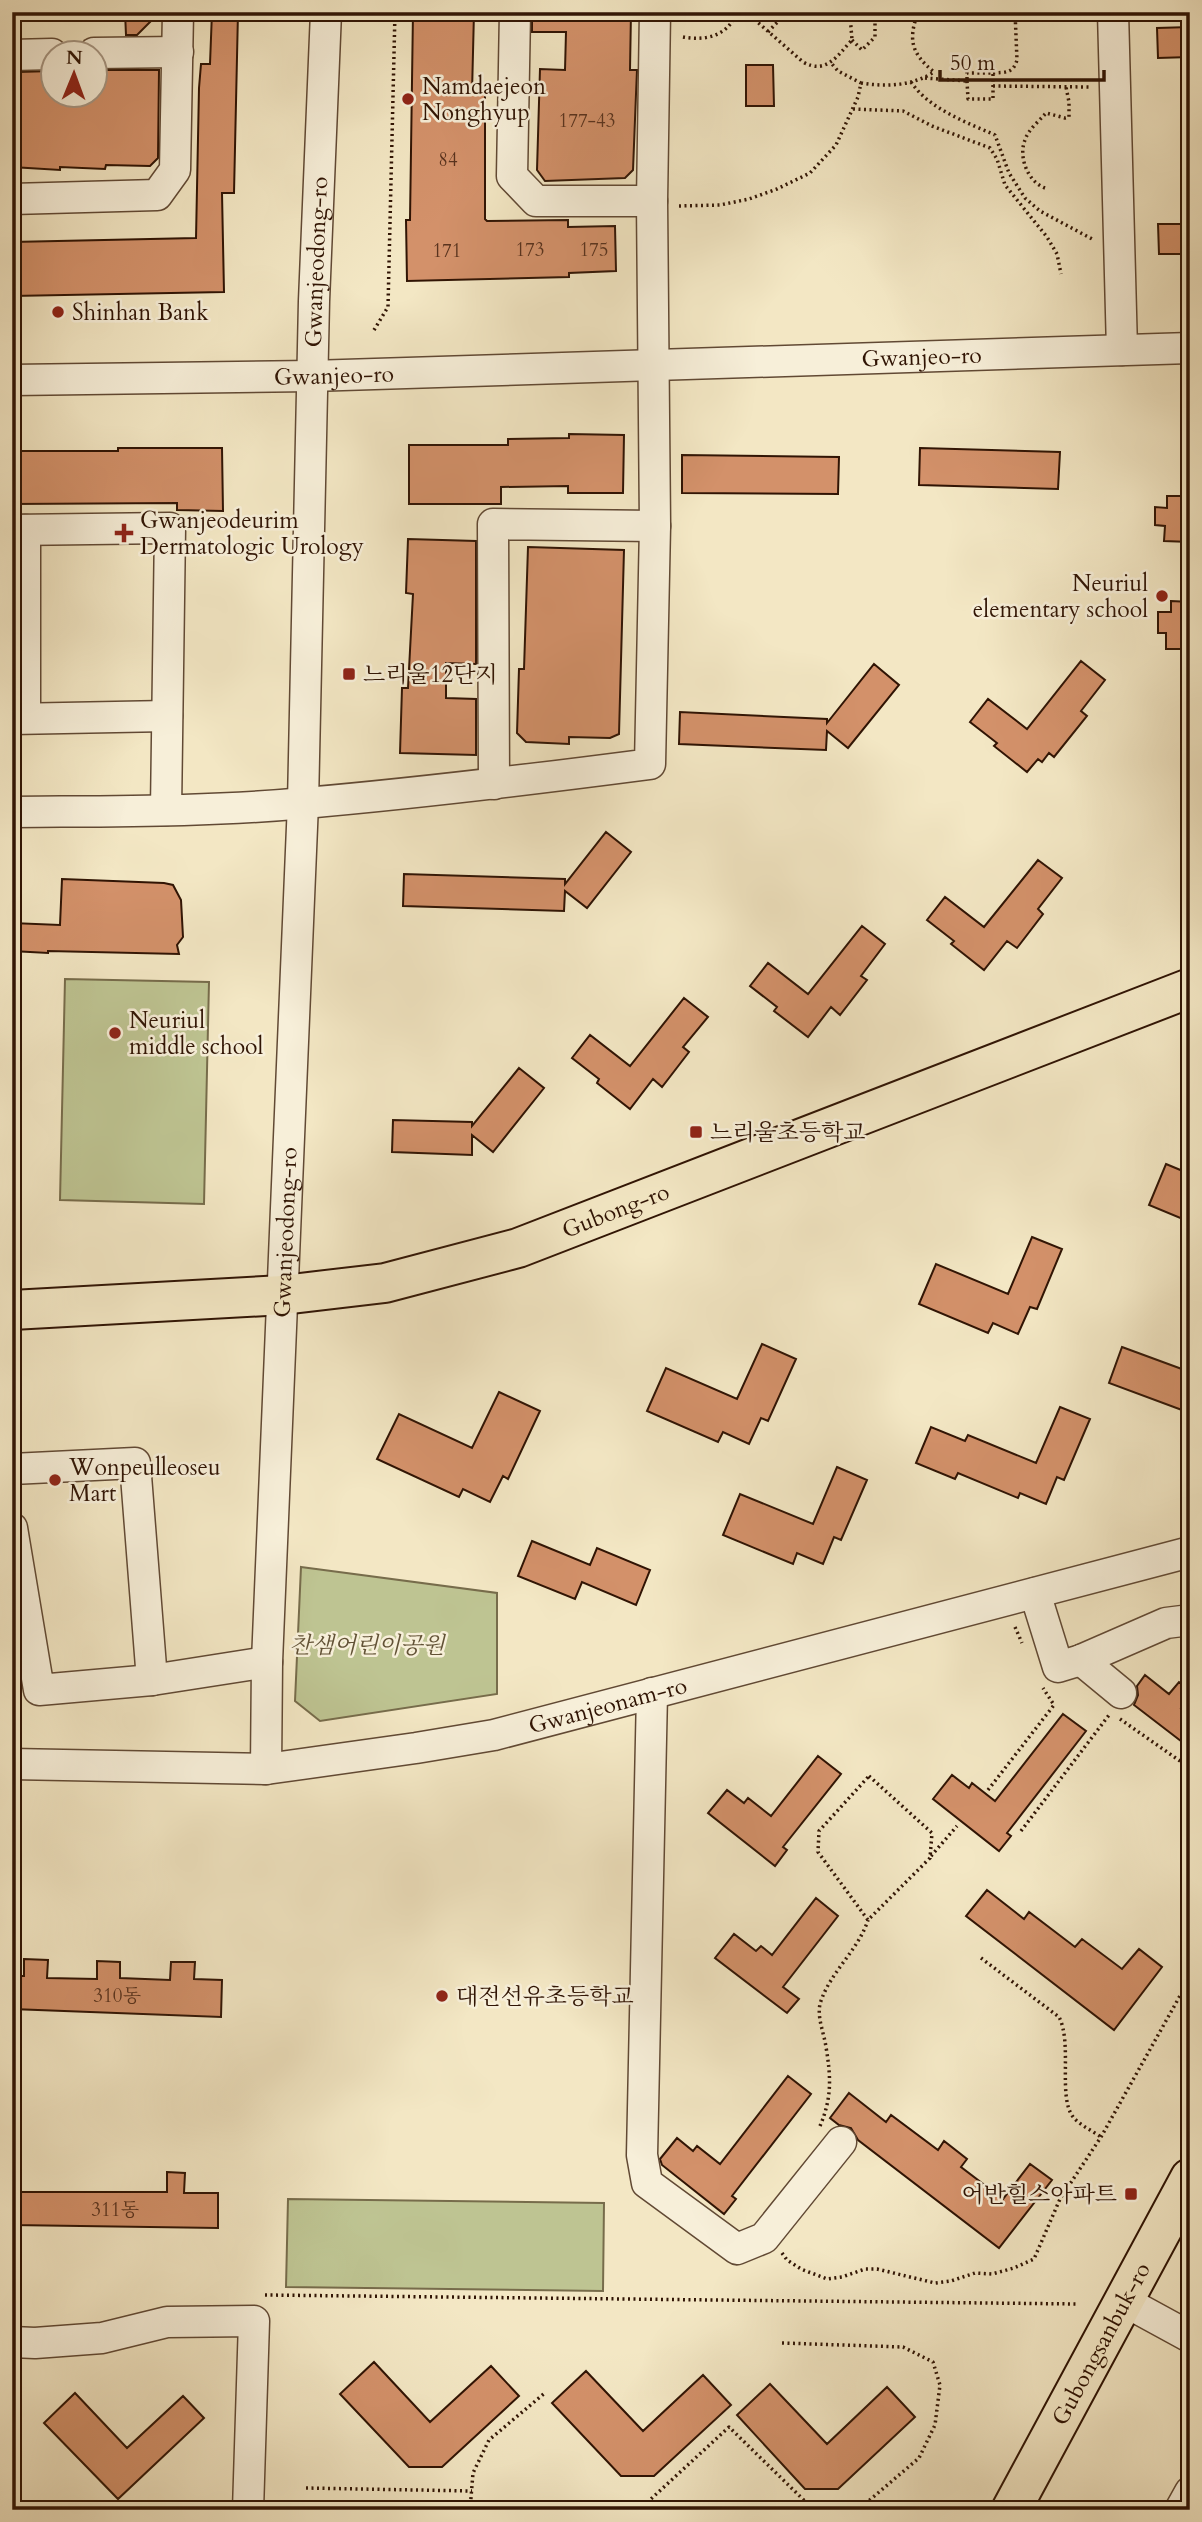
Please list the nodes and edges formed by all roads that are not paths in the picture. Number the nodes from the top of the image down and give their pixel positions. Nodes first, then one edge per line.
1 (178, 12) edge
2 (327, 12) edge
3 (514, 12) edge
4 (656, 12) edge
5 (1113, 12) edge
6 (178, 52) junction
7 (108, 53) edge
8 (38, 54) edge
9 (12, 55) edge
10 (12, 200) edge
11 (666, 203) junction
12 (1190, 348) edge
13 (1122, 350) junction
14 (655, 365) junction
15 (311, 376) junction
16 (12, 380) edge
17 (654, 526) junction
18 (19, 530) edge
19 (167, 716) junction
20 (19, 719) edge
21 (494, 784) junction
22 (303, 803) junction
23 (166, 810) junction
24 (12, 812) edge
25 (1190, 988) edge
26 (283, 1295) junction
27 (12, 1310) edge
28 (12, 1469) edge
29 (12, 1528) edge
30 (1190, 1552) edge
31 (1035, 1593) junction
32 (1190, 1620) edge
33 (1081, 1660) junction
34 (267, 1662) junction
35 (152, 1680) junction
36 (652, 1693) junction
37 (1121, 1693) dead end
38 (12, 1765) edge
39 (267, 1769) junction
40 (828, 2139) road end
41 (1190, 2178) edge
42 (1124, 2301) junction
43 (1190, 2337) edge
44 (12, 2342) edge
45 (1190, 2492) edge
46 (248, 2510) edge
47 (1011, 2510) edge
48 (1180, 2510) edge

1 - 6 street
2 - 15 street, Gwanjeodong-ro
3 - 11 street
4 - 11 street
5 - 13 street
6 - 7 street
6 - 10 street
8 - 9 street
11 - 14 street
12 - 13 street, Gwanjeo-ro
13 - 14 street, Gwanjeo-ro
14 - 15 street, Gwanjeo-ro
14 - 17 street
15 - 16 street, Gwanjeo-ro
15 - 22 street, Gwanjeodong-ro
17 - 21 street
17 - 21 street
18 - 19 street
18 - 20 street
19 - 20 street
19 - 23 street
21 - 22 street
22 - 23 street
22 - 26 street, Gwanjeodong-ro
23 - 24 street
25 - 26 main road, Gubong-ro
26 - 27 main road, Gubong-ro
26 - 34 street, Gwanjeodong-ro
28 - 35 street
29 - 35 street
30 - 31 street, Gwanjeonam-ro
31 - 33 street
31 - 36 street, Gwanjeonam-ro
32 - 33 street
33 - 37 street
34 - 35 street
34 - 39 street, Gwanjeodong-ro
36 - 39 street, Gwanjeonam-ro
36 - 40 street
38 - 39 street, Gwanjeonam-ro
41 - 42 main road, Gubongsanbuk-ro
42 - 43 street
42 - 47 main road, Gubongsanbuk-ro
44 - 46 street
45 - 48 street

